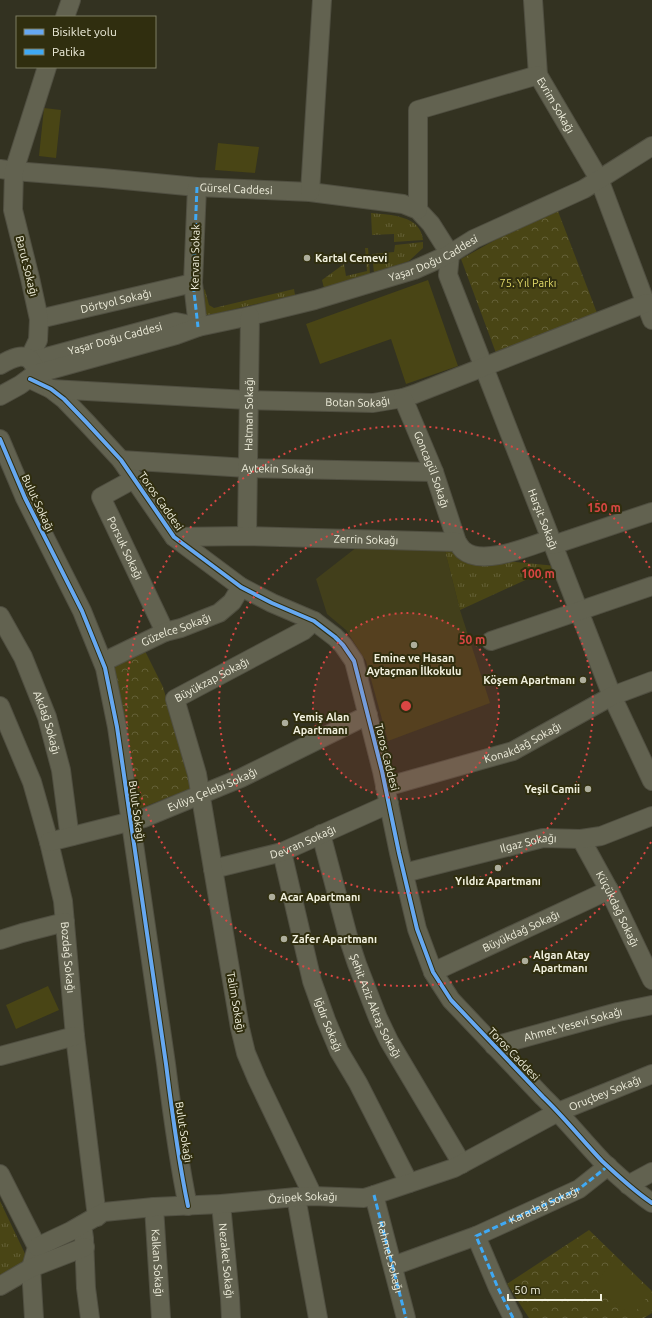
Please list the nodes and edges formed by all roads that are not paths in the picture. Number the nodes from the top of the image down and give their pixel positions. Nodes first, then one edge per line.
1 (71, 0) edge
2 (322, 0) edge
3 (533, 0) edge
4 (65, 16) edge
5 (48, 68) edge
6 (538, 75) junction
7 (652, 146) edge
8 (7, 170) edge
9 (599, 179) junction
10 (197, 187) junction
11 (310, 192) junction
12 (418, 210) junction
13 (450, 254) junction
14 (193, 283) junction
15 (646, 303) junction
16 (250, 316) junction
17 (39, 319) junction
18 (652, 320) edge
19 (198, 326) junction
20 (0, 365) edge
21 (31, 368) junction
22 (484, 368) junction
23 (51, 390) junction
24 (0, 396) edge
25 (403, 398) junction
26 (248, 400) junction
27 (0, 439) edge
28 (121, 460) junction
29 (247, 468) junction
30 (434, 472) junction
31 (134, 479) junction
32 (652, 512) edge
33 (247, 536) junction
34 (174, 537) junction
35 (457, 542) junction
36 (552, 542) junction
37 (652, 586) edge
38 (241, 587) junction
39 (578, 610) junction
40 (0, 616) edge
41 (314, 621) junction
42 (165, 632) junction
43 (491, 641) dead end
44 (103, 662) junction
45 (652, 681) edge
46 (612, 696) junction
47 (0, 706) edge
48 (368, 715) junction
49 (652, 781) edge
50 (385, 787) junction
51 (201, 796) junction
52 (389, 804) junction
53 (652, 816) edge
54 (130, 822) junction
55 (321, 834) junction
56 (72, 836) junction
57 (581, 839) junction
58 (49, 842) junction
59 (282, 852) junction
60 (213, 869) junction
61 (404, 873) junction
62 (608, 890) junction
63 (65, 922) junction
64 (1, 939) edge
65 (433, 972) junction
66 (652, 980) edge
67 (652, 1005) edge
68 (74, 1036) junction
69 (494, 1046) junction
70 (0, 1056) edge
71 (652, 1074) edge
72 (558, 1112) junction
73 (462, 1164) junction
74 (608, 1166) junction
75 (652, 1172) edge
76 (409, 1183) junction
77 (2, 1184) edge
78 (628, 1184) junction
79 (374, 1195) junction
80 (305, 1197) junction
81 (652, 1203) edge
82 (221, 1204) junction
83 (188, 1206) junction
84 (154, 1207) junction
85 (90, 1221) junction
86 (476, 1236) junction
87 (37, 1247) junction
88 (85, 1247) junction
89 (393, 1266) junction
90 (31, 1268) junction
91 (0, 1286) edge
92 (34, 1318) edge
93 (90, 1318) edge
94 (161, 1318) edge
95 (231, 1318) edge
96 (318, 1318) edge
97 (406, 1318) edge
98 (513, 1318) edge

1 - 4 street
2 - 11 street
3 - 6 street
5 - 8 street, Barut Sokağı
6 - 9 street, Evrim Sokağı
6 - 12 street, Evrim Sokağı
7 - 9 street, Yaşar Doğu Caddesi
8 - 10 street, Gürsel Caddesi
8 - 17 street, Barut Sokağı
9 - 13 street, Yaşar Doğu Caddesi
9 - 15 street, Evrim Sokağı
10 - 11 street, Gürsel Caddesi
10 - 14 street, Kervan Sokak
11 - 12 street, Gürsel Caddesi
12 - 13 street
13 - 16 street, Yaşar Doğu Caddesi
13 - 22 street, Harşit Sokağı
14 - 17 street, Dörtyol Sokağı
14 - 19 street, Kervan Sokak
15 - 18 street, Evrim Sokağı
15 - 22 street, Botan Sokağı
16 - 19 street, Yaşar Doğu Caddesi
16 - 26 street, Hatman Sokağı
17 - 21 street, Barut Sokağı
19 - 21 street, Yaşar Doğu Caddesi
20 - 21 street
21 - 23 street, Toros Caddesi
21 - 24 street
22 - 25 street, Botan Sokağı
22 - 36 street, Harşit Sokağı
23 - 26 street, Botan Sokağı
23 - 28 street, Toros Caddesi
25 - 26 street, Botan Sokağı
25 - 30 street, Goncagül Sokağı
26 - 29 street, Hatman Sokağı
27 - 44 street, Bulut Sokağı
28 - 29 street, Aytekin Sokağı
28 - 31 street, Toros Caddesi
29 - 30 street, Aytekin Sokağı
29 - 33 street, Hatman Sokağı
30 - 35 street, Goncagül Sokağı
31 - 34 street, Toros Caddesi
31 - 42 street, Porsuk Sokağı
32 - 36 street
33 - 34 street, Zerrin Sokağı
33 - 35 street, Zerrin Sokağı
34 - 38 street, Toros Caddesi
35 - 36 street
36 - 39 street, Harşit Sokağı
37 - 39 street
38 - 41 street, Toros Caddesi
38 - 42 street, Güzelce Sokağı
39 - 43 street
39 - 46 street, Harşit Sokağı
40 - 56 street, Akdağ Sokağı
41 - 48 street, Toros Caddesi
41 - 51 street, Büyükzap Sokağı
42 - 44 street, Güzelce Sokağı
44 - 54 street, Bulut Sokağı
45 - 46 street, Konakdağ Sokağı
46 - 49 street, Harşit Sokağı
46 - 50 street, Konakdağ Sokağı
47 - 58 street, Bozdağ Sokağı
48 - 50 street, Toros Caddesi
48 - 51 street, Evliya Çelebi Sokağı
50 - 52 street, Toros Caddesi
51 - 54 street, Evliya Çelebi Sokağı
51 - 60 street, Talim Sokağı
52 - 55 street, Devran Sokağı
52 - 61 street, Toros Caddesi
53 - 57 street, Ilgaz Sokağı
54 - 56 street, Evliya Çelebi Sokağı
54 - 83 street, Bulut Sokağı
55 - 59 street, Devran Sokağı
55 - 73 street, Şehit Aziz Aktaş Sokağı
56 - 58 street, Evliya Çelebi Sokağı
57 - 61 street, Ilgaz Sokağı
57 - 62 street, Küçükdağ Sokağı
58 - 63 street, Bozdağ Sokağı
59 - 60 street, Devran Sokağı
59 - 76 street, Iğdır Sokağı
60 - 80 street, Talim Sokağı
61 - 65 street, Toros Caddesi
62 - 65 street, Büyükdağ Sokağı
62 - 66 street, Küçükdağ Sokağı
63 - 64 street
63 - 68 street, Bozdağ Sokağı
65 - 69 street, Toros Caddesi
67 - 69 street, Ahmet Yesevi Sokağı
68 - 70 street
68 - 85 street, Bozdağ Sokağı
69 - 72 street, Toros Caddesi
71 - 72 street, Oruçbey Sokağı
72 - 73 street, Özipek Sokağı
72 - 74 street, Toros Caddesi
73 - 76 street, Özipek Sokağı
74 - 78 street, Toros Caddesi
74 - 86 street, Karadağ Sokağı
75 - 78 street
76 - 79 street, Özipek Sokağı
77 - 87 street
78 - 81 street, Toros Caddesi
79 - 80 street, Özipek Sokağı
79 - 89 street, Rahmet Sokağı
80 - 82 street, Özipek Sokağı
80 - 96 street, Talim Sokağı
82 - 83 street, Özipek Sokağı
82 - 95 street, Nezaket Sokağı
83 - 84 street, Özipek Sokağı
84 - 85 street, Özipek Sokağı
84 - 94 street, Kalkan Sokağı
85 - 87 street, Özipek Sokağı
85 - 88 street, Bozdağ Sokağı
86 - 89 street, Karadağ Sokağı
86 - 98 street
87 - 90 street
88 - 90 street
88 - 93 street, Bozdağ Sokağı
89 - 97 street, Rahmet Sokağı
90 - 91 street
90 - 92 street

